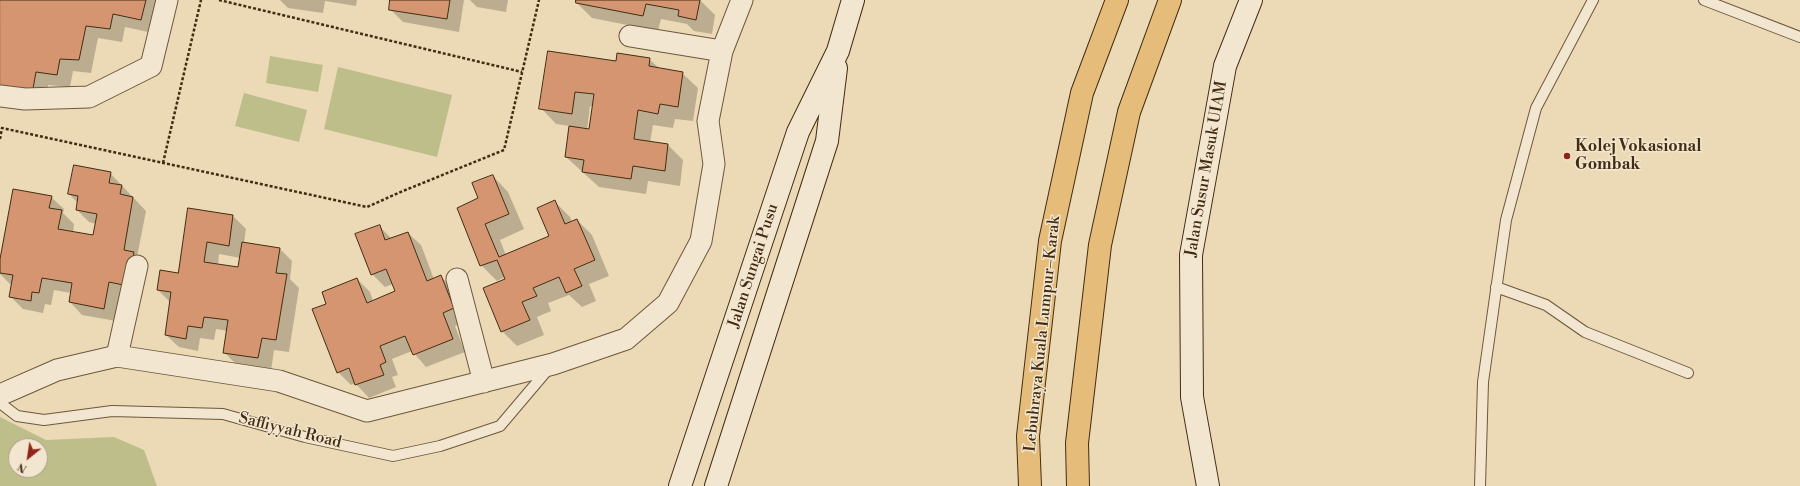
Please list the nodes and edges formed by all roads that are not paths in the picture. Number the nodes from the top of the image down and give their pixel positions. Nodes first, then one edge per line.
1 (167, 0) edge
2 (742, 0) edge
3 (853, 0) edge
4 (1118, 0) edge
5 (1170, 0) edge
6 (1251, 0) edge
7 (1593, 0) edge
8 (1704, 0) edge
9 (630, 36) dead end
10 (1800, 37) edge
11 (722, 51) junction
12 (838, 51) junction
13 (0, 96) edge
14 (137, 266) dead end
15 (458, 279) dead end
16 (1496, 287) junction
17 (117, 356) junction
18 (553, 364) junction
19 (1688, 373) dead end
20 (484, 382) junction
21 (0, 395) edge
22 (0, 403) edge
23 (680, 486) edge
24 (716, 486) edge
25 (1030, 486) edge
26 (1078, 486) edge
27 (1208, 486) edge
28 (1480, 486) edge

1 - 13 street
2 - 11 street
3 - 12 main road, Jalan Sungai Pusu
4 - 25 highway, Lebuhraya Kuala Lumpur–Karak
5 - 26 highway
6 - 27 main road, Jalan Susur Masuk UIAM
7 - 16 lane
8 - 10 lane
9 - 11 street
11 - 18 street
12 - 23 main road, Jalan Sungai Pusu
12 - 24 main road, Jalan Sungai Pusu
14 - 17 street
15 - 20 street
16 - 19 lane
16 - 28 lane
17 - 20 street
17 - 21 street
18 - 20 street
18 - 22 lane, Saffiyyah Road

